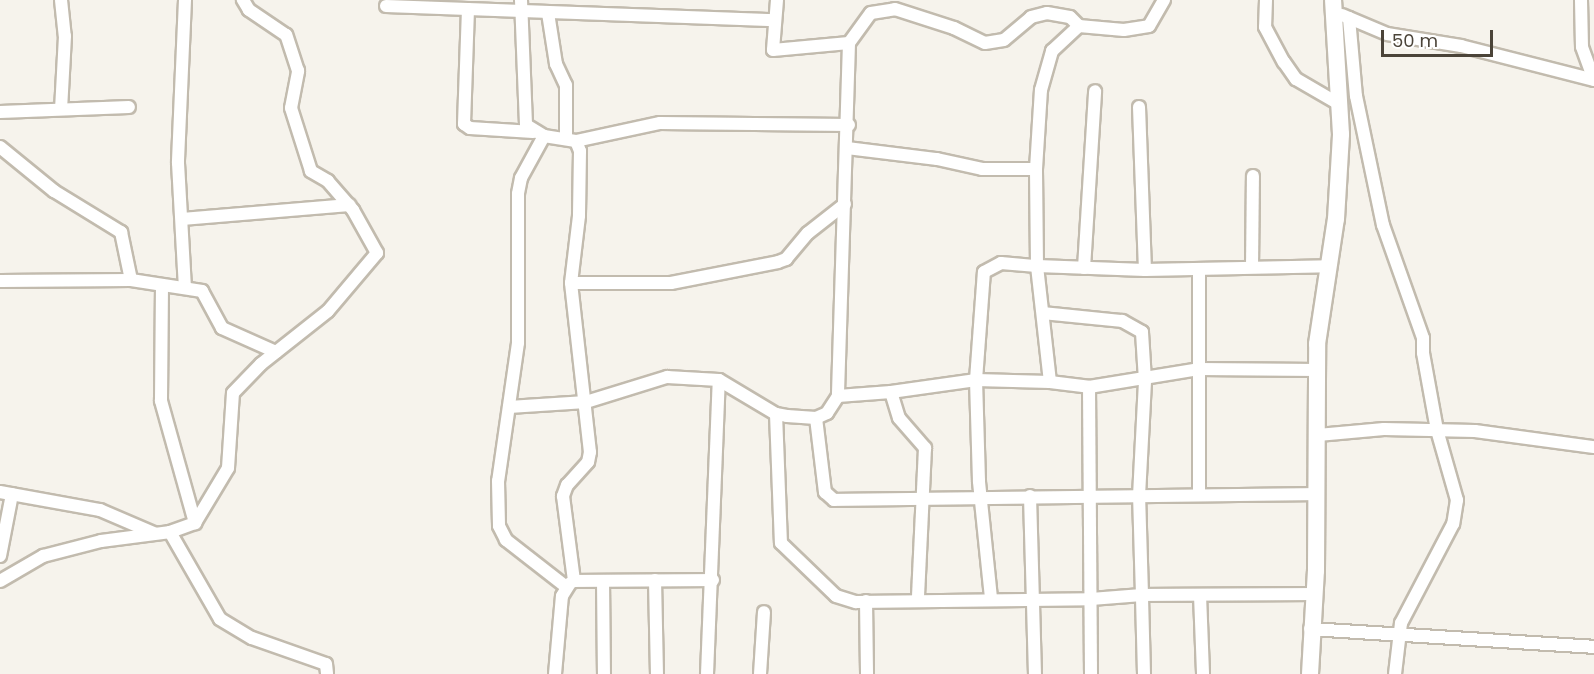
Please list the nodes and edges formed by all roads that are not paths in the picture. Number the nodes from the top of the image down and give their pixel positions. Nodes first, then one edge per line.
1 (61, 0) edge
2 (185, 0) edge
3 (243, 0) edge
4 (521, 0) edge
5 (777, 0) edge
6 (1164, 0) edge
7 (1266, 0) edge
8 (1581, 0) edge
9 (898, 4) edge
10 (386, 6) dead end
11 (1332, 6) edge
12 (468, 9) junction
13 (521, 13) junction
14 (548, 13) junction
15 (1349, 18) junction
16 (775, 20) junction
17 (1079, 26) junction
18 (849, 43) junction
19 (1594, 80) edge
20 (1095, 91) dead end
21 (1339, 104) junction
22 (129, 107) dead end
23 (1139, 107) dead end
24 (61, 110) junction
25 (0, 112) edge
26 (849, 125) junction
27 (539, 134) junction
28 (571, 140) junction
29 (0, 147) edge
30 (847, 148) junction
31 (1036, 169) junction
32 (1253, 176) dead end
33 (845, 204) junction
34 (350, 206) junction
35 (182, 219) junction
36 (1037, 266) junction
37 (1329, 266) junction
38 (1252, 267) junction
39 (1084, 268) junction
40 (1199, 269) junction
41 (1145, 270) junction
42 (131, 280) junction
43 (0, 281) edge
44 (571, 283) junction
45 (162, 285) junction
46 (185, 288) junction
47 (1044, 313) junction
48 (276, 352) junction
49 (1199, 369) junction
50 (1318, 370) junction
51 (719, 380) junction
52 (976, 380) junction
53 (1145, 380) junction
54 (1050, 382) junction
55 (1089, 387) junction
56 (891, 392) junction
57 (838, 396) junction
58 (586, 402) junction
59 (509, 407) junction
60 (776, 414) junction
61 (816, 418) junction
62 (1437, 430) junction
63 (1318, 435) junction
64 (1594, 447) edge
65 (6, 493) edge
66 (1199, 493) junction
67 (1090, 494) junction
68 (1315, 494) junction
69 (1030, 496) junction
70 (1139, 496) junction
71 (982, 499) junction
72 (923, 500) junction
73 (195, 523) junction
74 (170, 532) junction
75 (155, 533) junction
76 (0, 556) edge
77 (656, 580) junction
78 (713, 580) junction
79 (0, 581) edge
80 (603, 581) junction
81 (569, 583) junction
82 (1313, 594) junction
83 (1142, 595) junction
84 (1200, 595) junction
85 (992, 598) junction
86 (1032, 598) junction
87 (918, 599) junction
88 (1090, 599) junction
89 (866, 601) junction
90 (764, 612) dead end
91 (1310, 628) junction
92 (1398, 633) junction
93 (1594, 647) edge
94 (327, 674) edge
95 (555, 674) edge
96 (604, 674) edge
97 (657, 674) edge
98 (707, 674) edge
99 (760, 674) edge
100 (867, 674) edge
101 (1035, 674) edge
102 (1090, 674) edge
103 (1144, 674) edge
104 (1203, 674) edge
105 (1310, 674) edge
106 (1395, 674) edge

1 - 24 street
2 - 35 street
3 - 34 street
4 - 13 street
5 - 16 street
6 - 17 street
7 - 21 street
8 - 19 street
9 - 17 street
9 - 18 street
10 - 12 street
11 - 15 street
11 - 21 street
12 - 13 street
12 - 27 street
13 - 14 street
13 - 27 street
14 - 16 street
14 - 28 street
15 - 19 street
15 - 62 street
16 - 18 street
17 - 31 street
18 - 26 street
20 - 39 street
21 - 37 street
22 - 24 street
23 - 41 street
24 - 25 street
26 - 28 street
26 - 30 street
27 - 28 street
27 - 59 street
28 - 44 street
29 - 42 street
30 - 31 street
30 - 33 street
31 - 36 street
32 - 38 street
33 - 44 street
33 - 57 street
34 - 35 street
34 - 48 street
35 - 46 street
36 - 39 street
36 - 47 street
36 - 52 street
37 - 38 street
37 - 50 street
38 - 40 street
39 - 41 street
40 - 41 street
40 - 49 street
42 - 43 street
42 - 45 street
44 - 58 street
45 - 46 street
45 - 73 street
46 - 48 street
47 - 53 street
47 - 54 street
48 - 73 street
49 - 50 street
49 - 53 street
49 - 66 street
50 - 63 street
51 - 58 street
51 - 60 street
51 - 78 street
52 - 54 street
52 - 56 street
52 - 71 street
53 - 55 street
53 - 70 street
54 - 55 street
55 - 67 street
56 - 57 street
56 - 72 street
57 - 61 street
58 - 59 street
58 - 81 street
59 - 81 street
60 - 61 street
60 - 89 street
61 - 72 street
62 - 63 street
62 - 64 street
62 - 92 street
63 - 68 street
65 - 75 street
65 - 76 street
66 - 68 street
66 - 70 street
67 - 69 street
67 - 70 street
67 - 88 street
68 - 82 street
69 - 71 street
69 - 86 street
70 - 83 street
71 - 72 street
71 - 85 street
72 - 87 street
73 - 74 street
74 - 75 street
74 - 94 street
75 - 79 street
77 - 78 street
77 - 80 street
77 - 97 street
78 - 98 street
80 - 81 street
80 - 96 street
81 - 95 street
82 - 84 street
82 - 91 street
83 - 84 street
83 - 88 street
83 - 103 street
84 - 104 street
85 - 86 street
85 - 87 street
86 - 88 street
86 - 101 street
87 - 89 street
88 - 102 street
89 - 100 street
90 - 99 street
91 - 92 street
91 - 105 street
92 - 93 street
92 - 106 street

